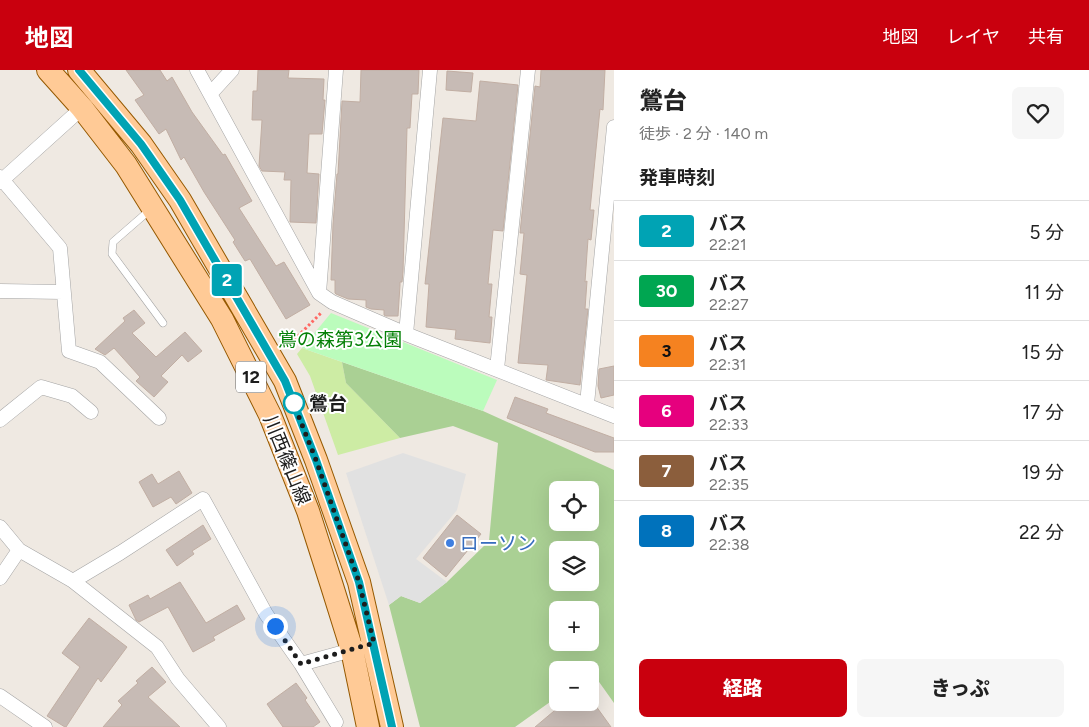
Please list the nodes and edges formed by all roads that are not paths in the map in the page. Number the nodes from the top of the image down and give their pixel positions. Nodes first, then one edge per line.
1 (48, 70) edge
2 (79, 70) edge
3 (197, 70) edge
4 (232, 70) edge
5 (336, 70) edge
6 (430, 70) edge
7 (528, 70) edge
8 (211, 93) junction
9 (82, 108) junction
10 (614, 128) edge
11 (1, 179) edge
12 (153, 207) junction
13 (0, 291) edge
14 (63, 292) junction
15 (320, 293) junction
16 (163, 323) dead end
17 (406, 334) junction
18 (497, 369) junction
19 (587, 404) junction
20 (91, 412) dead end
21 (614, 416) edge
22 (159, 418) dead end
23 (0, 420) edge
24 (0, 527) edge
25 (19, 550) junction
26 (0, 578) edge
27 (72, 581) junction
28 (374, 643) junction
29 (352, 650) junction
30 (301, 664) junction
31 (0, 696) edge
32 (336, 722) dead end
33 (45, 727) edge
34 (219, 727) edge
35 (368, 727) edge
36 (392, 727) edge

1 - 9 main road, 川西篠山線 / 12
2 - 28 main road, 川西篠山線 / 12
3 - 8 street
4 - 8 street
5 - 15 street
6 - 17 street
7 - 18 street
8 - 15 street
9 - 11 street
9 - 12 main road, 川西篠山線 / 12
10 - 19 street
11 - 14 street
12 - 16 lane
12 - 29 main road, 川西篠山線 / 12
13 - 14 street
14 - 22 street
15 - 17 street
17 - 18 street
18 - 19 street
19 - 21 street
20 - 23 street
24 - 25 street
25 - 26 street
25 - 27 street
27 - 30 street
27 - 34 street
28 - 29 street
28 - 36 main road, 川西篠山線 / 12
29 - 30 street
29 - 35 main road, 川西篠山線 / 12
30 - 32 street
31 - 33 street

